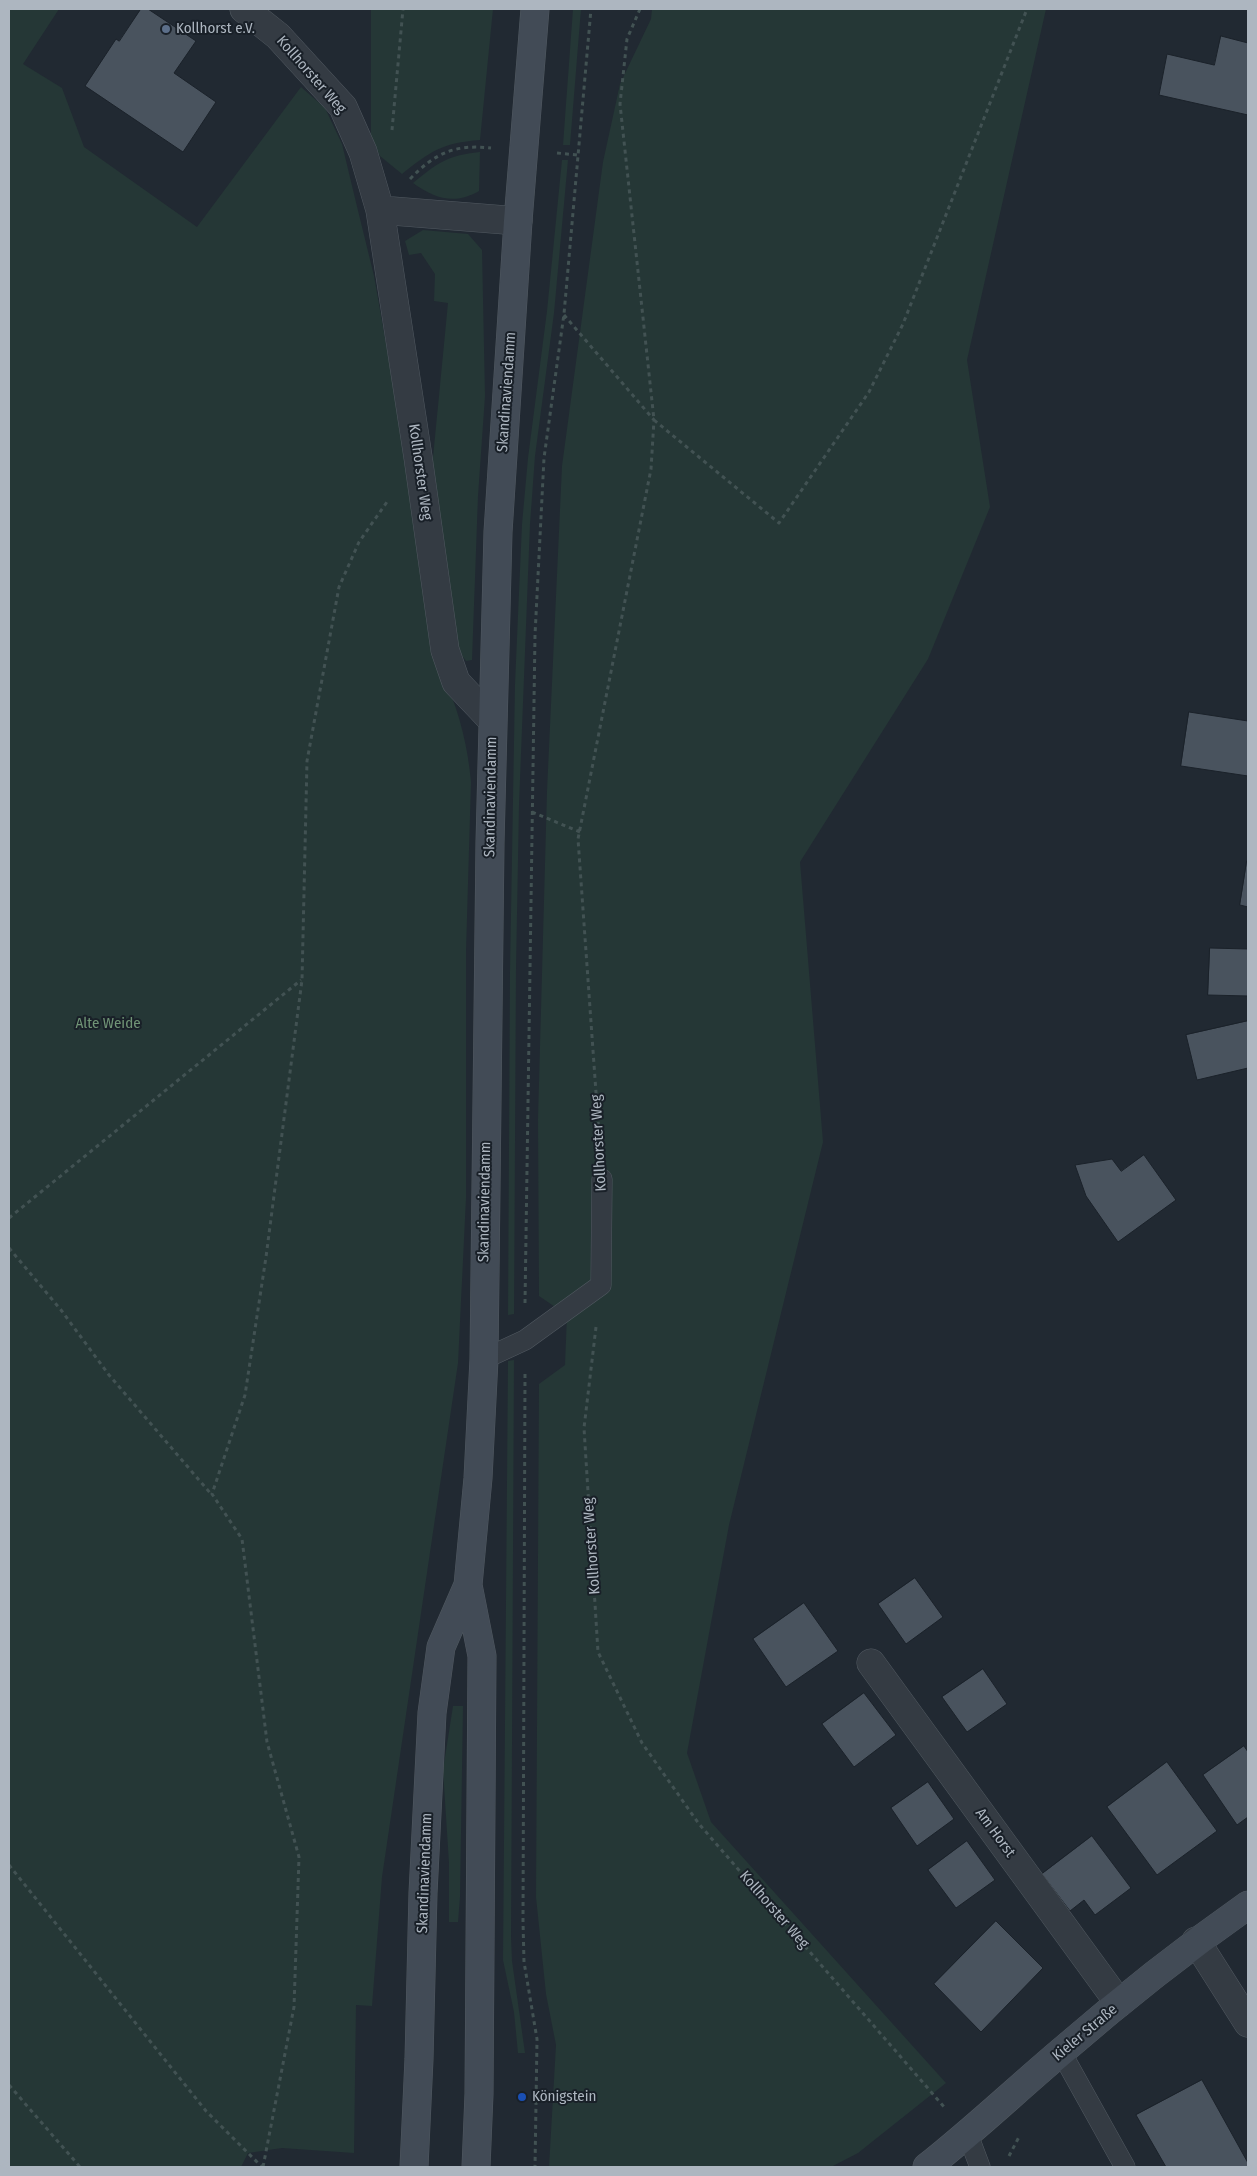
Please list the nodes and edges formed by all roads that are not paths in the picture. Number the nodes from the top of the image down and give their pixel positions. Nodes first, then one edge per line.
1 (244, 9) edge
2 (535, 9) edge
3 (380, 210) junction
4 (518, 222) junction
5 (492, 720) junction
6 (602, 1180) road end
7 (484, 1359) junction
8 (468, 1585) junction
9 (871, 1663) dead end
10 (1248, 1905) edge
11 (1196, 1941) junction
12 (1119, 2003) junction
13 (1248, 2023) edge
14 (1061, 2052) junction
15 (968, 2135) junction
16 (414, 2167) edge
17 (476, 2167) edge
18 (927, 2167) edge
19 (980, 2167) edge
20 (1125, 2167) edge

1 - 3 street, Kollhorster Weg
2 - 4 main road, Skandinaviendamm
3 - 4 street
3 - 5 street, Kollhorster Weg
4 - 5 main road, Skandinaviendamm
5 - 7 main road, Skandinaviendamm
6 - 7 lane, Kollhorster Weg
7 - 8 main road, Skandinaviendamm
8 - 16 main road, Skandinaviendamm
8 - 17 main road, Skandinaviendamm
9 - 12 street, Am Horst
10 - 11 main road, Kieler Straße
11 - 12 main road, Kieler Straße
11 - 13 street
12 - 14 main road, Kieler Straße
14 - 15 main road, Kieler Straße
14 - 20 lane
15 - 18 main road, Kieler Straße
15 - 19 lane

